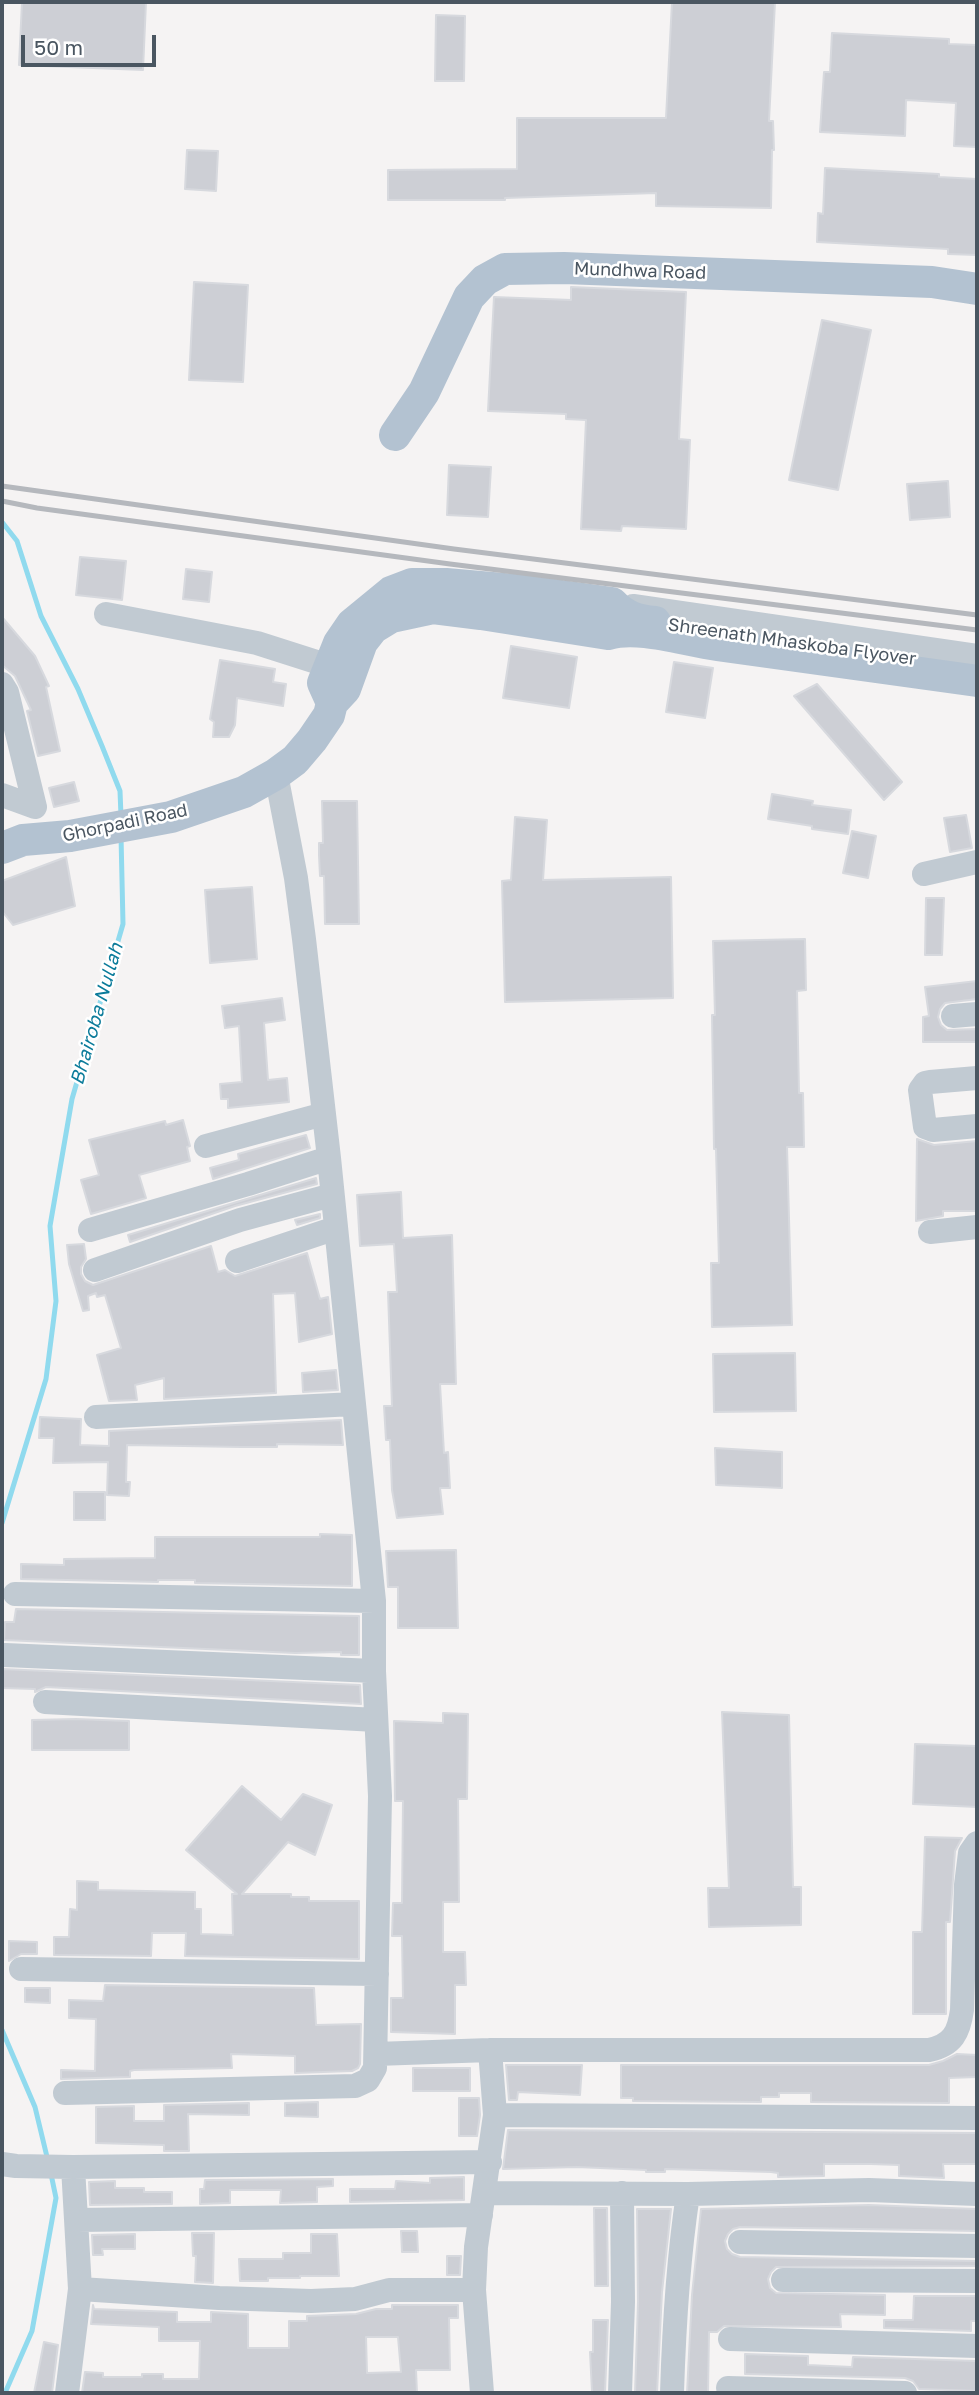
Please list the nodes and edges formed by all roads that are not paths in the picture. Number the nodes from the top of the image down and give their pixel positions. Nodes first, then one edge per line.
1 (977, 289) edge
2 (395, 435) dead end
3 (389, 606) junction
4 (106, 614) dead end
5 (623, 622) junction
6 (977, 656) edge
7 (329, 666) junction
8 (977, 670) edge
9 (977, 681) edge
10 (2, 684) edge
11 (977, 695) edge
12 (332, 703) junction
13 (8, 721) edge
14 (276, 774) junction
15 (2, 795) edge
16 (2, 848) edge
17 (977, 862) edge
18 (924, 874) dead end
19 (977, 1078) edge
20 (324, 1114) junction
21 (977, 1126) edge
22 (206, 1146) dead end
23 (329, 1158) junction
24 (332, 1195) junction
25 (977, 1227) edge
26 (335, 1228) junction
27 (90, 1230) dead end
28 (930, 1232) dead end
29 (237, 1261) dead end
30 (95, 1270) dead end
31 (355, 1404) junction
32 (96, 1417) dead end
33 (15, 1594) dead end
34 (374, 1601) junction
35 (5, 1655) dead end
36 (374, 1671) junction
37 (45, 1702) dead end
38 (376, 1720) junction
39 (977, 1843) edge
40 (972, 1886) edge
41 (21, 1969) dead end
42 (377, 1974) junction
43 (970, 2010) edge
44 (490, 2050) junction
45 (376, 2054) junction
46 (65, 2093) dead end
47 (495, 2115) junction
48 (977, 2118) edge
49 (490, 2162) junction
50 (2, 2164) edge
51 (68, 2167) junction
52 (622, 2193) junction
53 (688, 2194) junction
54 (977, 2194) edge
55 (483, 2204) junction
56 (77, 2220) junction
57 (740, 2242) dead end
58 (977, 2246) edge
59 (783, 2280) dead end
60 (977, 2281) edge
61 (80, 2289) junction
62 (474, 2290) junction
63 (730, 2339) dead end
64 (977, 2346) edge
65 (728, 2388) dead end
66 (67, 2393) edge
67 (482, 2393) edge
68 (620, 2393) edge
69 (672, 2393) edge
70 (905, 2393) edge

1 - 2 main road, Mundhwa Road
3 - 5 main road, Ghorpadi Road
3 - 7 main road, Ghorpadi Road
3 - 12 main road, Ghorpadi Road
4 - 7 street
5 - 6 street
5 - 8 main road, Shreenath Mhaskoba Flyover
5 - 9 main road, Shreenath Mhaskoba Flyover
5 - 11 street
7 - 12 main road, Ghorpadi Road
10 - 13 street
12 - 14 main road, Ghorpadi Road
13 - 15 street
14 - 16 main road, Ghorpadi Road
14 - 20 street
17 - 18 street
19 - 21 street
20 - 22 street
20 - 23 street
23 - 24 street
23 - 27 street
24 - 26 street
24 - 30 street
25 - 28 street
26 - 29 street
26 - 31 street
31 - 32 street
31 - 34 street
33 - 34 street
34 - 36 street
35 - 36 street
36 - 38 street
37 - 38 street
38 - 42 street
39 - 40 street
40 - 43 street
41 - 42 street
42 - 45 street
43 - 44 street
44 - 45 street
44 - 47 street
45 - 46 street
47 - 48 street
47 - 49 street
49 - 51 street
49 - 55 street
50 - 51 street
51 - 56 street
52 - 53 street
52 - 55 street
52 - 68 street
53 - 54 street
53 - 69 street
55 - 56 street
55 - 62 street
56 - 61 street
57 - 58 street
59 - 60 street
61 - 62 street
61 - 66 street
62 - 67 street
63 - 64 street
65 - 70 street

